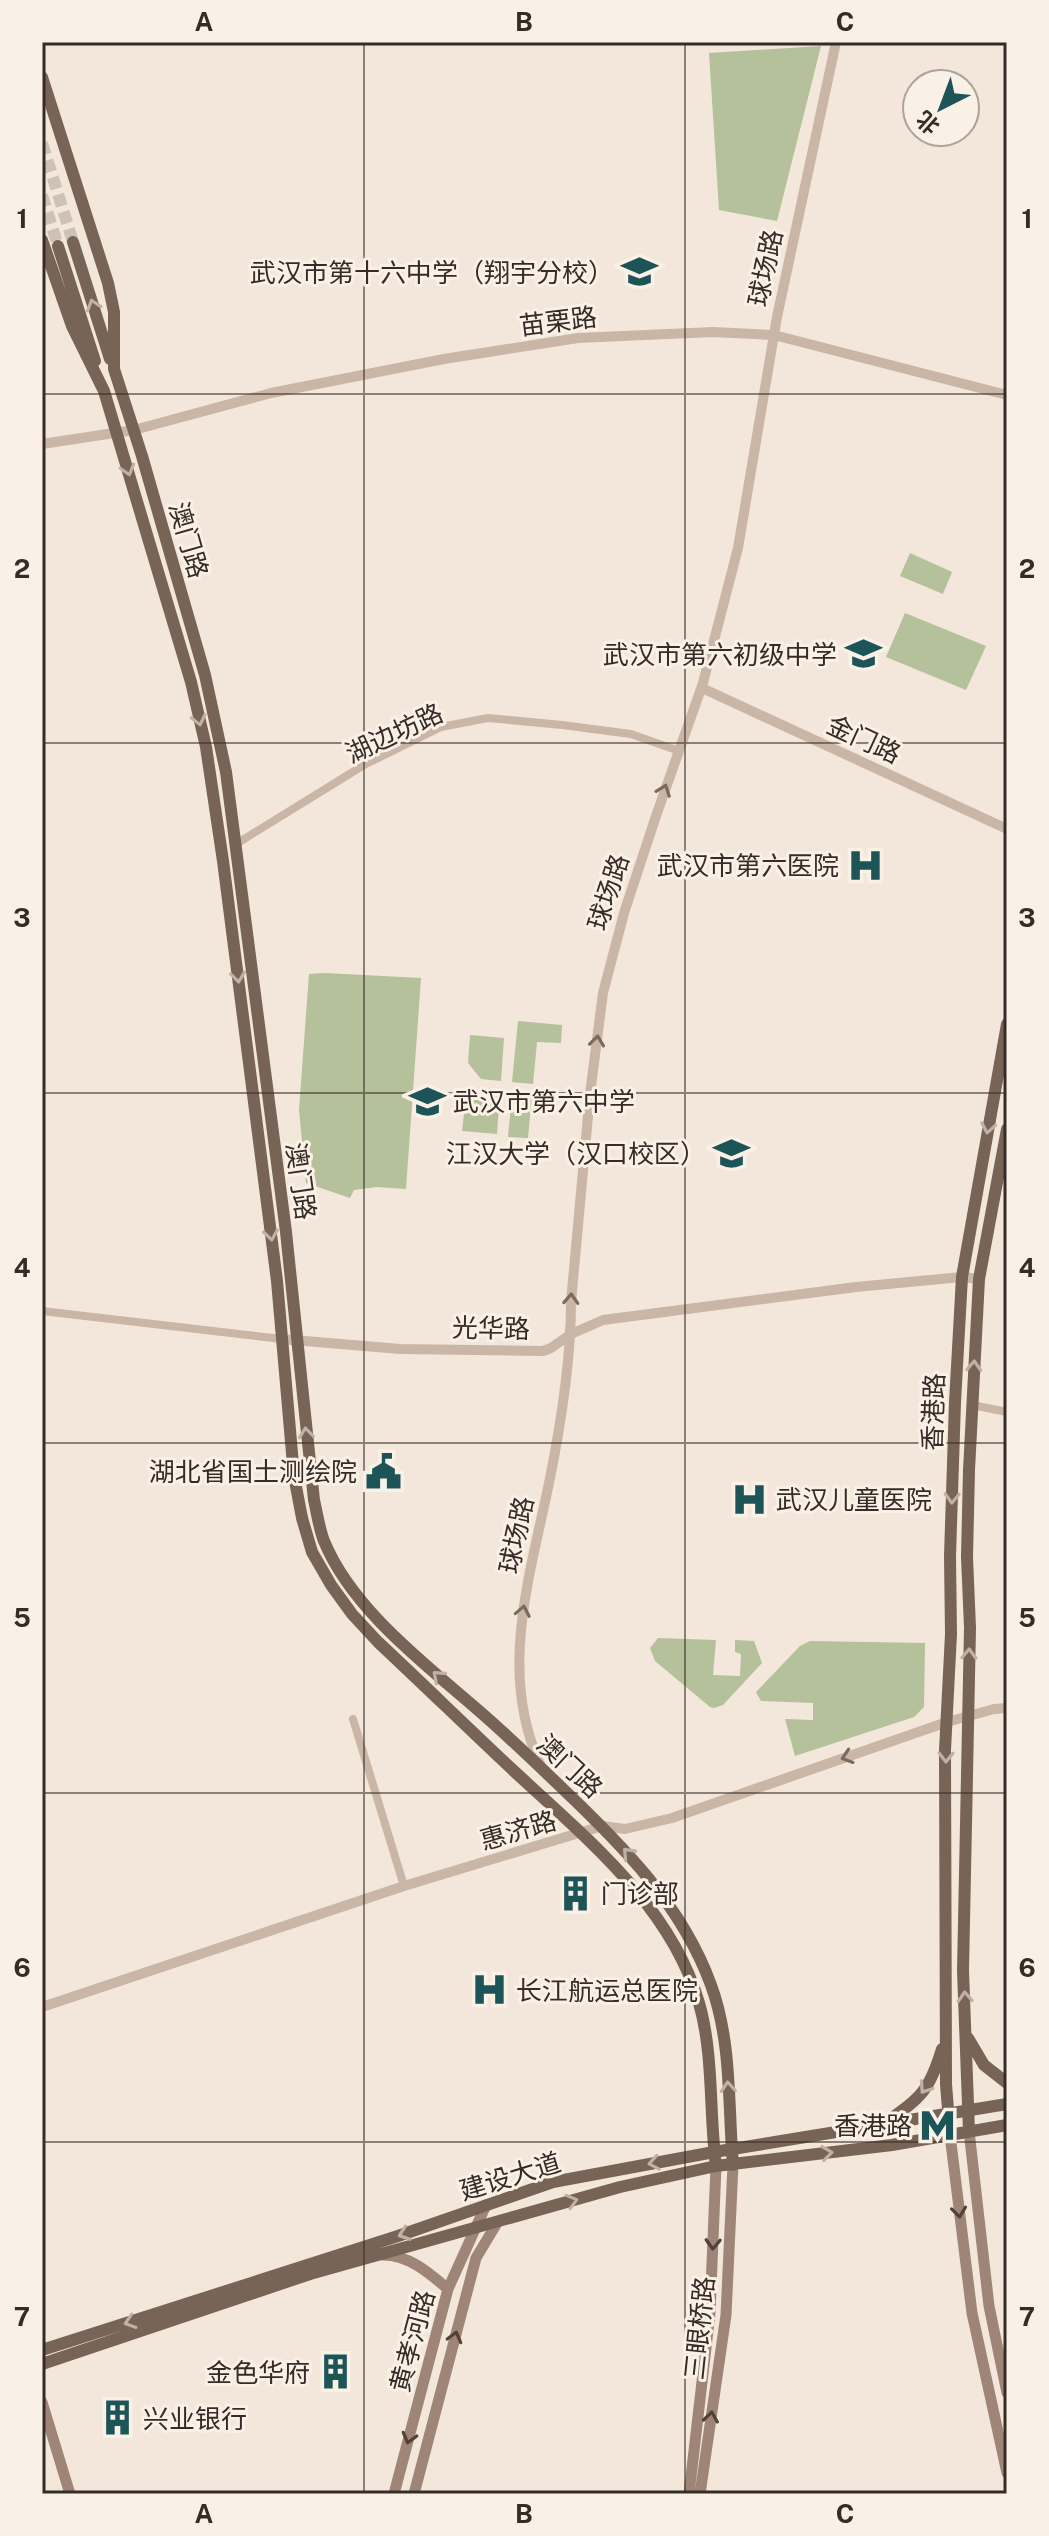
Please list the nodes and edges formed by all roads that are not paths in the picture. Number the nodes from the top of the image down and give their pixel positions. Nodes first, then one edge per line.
1 (836, 42) edge
2 (42, 77) edge
3 (42, 240) tunnel mouth
4 (73, 242) tunnel mouth
5 (58, 246) tunnel mouth
6 (774, 335) junction
7 (114, 369) junction
8 (104, 391) junction
9 (1007, 395) edge
10 (134, 430) junction
11 (117, 433) junction
12 (42, 444) edge
13 (702, 688) junction
14 (679, 751) junction
15 (1007, 829) edge
16 (236, 844) junction
17 (1007, 1024) edge
18 (1007, 1129) edge
19 (1003, 1171) edge
20 (962, 1277) junction
21 (979, 1279) junction
22 (42, 1311) edge
23 (571, 1334) junction
24 (281, 1339) junction
25 (297, 1340) junction
26 (972, 1405) junction
27 (1007, 1412) edge
28 (1007, 1708) edge
29 (967, 1716) junction
30 (353, 1719) dead end
31 (947, 1722) junction
32 (542, 1769) junction
33 (602, 1826) junction
34 (582, 1834) junction
35 (404, 1886) junction
36 (42, 2007) edge
37 (947, 2034) junction
38 (966, 2035) junction
39 (1007, 2083) edge
40 (1007, 2104) edge
41 (967, 2111) junction
42 (948, 2114) junction
43 (1007, 2125) edge
44 (882, 2126) junction
45 (969, 2131) junction
46 (950, 2135) junction
47 (731, 2149) junction
48 (714, 2152) junction
49 (733, 2165) junction
50 (716, 2166) junction
51 (486, 2205) junction
52 (497, 2223) junction
53 (476, 2228) junction
54 (378, 2255) junction
55 (448, 2289) junction
56 (42, 2350) edge
57 (42, 2364) edge
58 (1007, 2393) edge
59 (42, 2402) edge
60 (1007, 2473) edge
61 (70, 2494) edge
62 (394, 2494) edge
63 (414, 2494) edge
64 (689, 2494) edge
65 (700, 2494) edge

1 - 6 street, 球场路
2 - 7 main road, 澳门路
3 - 8 main road, 澳门路
7 -> 4 main road
5 - 8 main road
6 - 9 street, 苗栗路
6 - 10 street, 苗栗路
6 - 13 street, 球场路
7 - 10 main road, 澳门路
8 - 11 main road, 澳门路
10 - 11 street, 苗栗路
10 - 16 main road, 澳门路
11 - 12 street, 苗栗路
11 -> 24 main road, 澳门路
13 - 14 street, 球场路
13 - 15 street, 金门路
14 - 16 street, 湖边坊路
23 -> 14 street, 球场路
16 - 25 main road, 澳门路
17 -> 20 main road, 香港路
18 - 19 main road, 香港路
19 - 21 main road, 香港路
20 - 21 street, 光华路
20 - 23 street, 光华路
20 -> 31 main road, 香港路
26 -> 21 main road, 香港路
22 - 24 street, 光华路
23 - 25 street, 光华路
32 -> 23 street, 球场路
24 - 25 street, 光华路
24 - 34 main road, 澳门路
32 -> 25 main road, 澳门路
26 - 27 street
29 -> 26 main road, 香港路
28 - 29 street, 惠济路
29 - 31 street, 惠济路
38 -> 29 main road, 香港路
30 - 35 street
31 -> 33 street, 惠济路
31 -> 37 main road, 香港路
32 - 33 main road, 澳门路
33 - 34 street, 惠济路
47 -> 33 main road, 澳门路
34 - 35 street, 惠济路
34 - 48 main road, 澳门路
35 - 36 street, 惠济路
37 - 42 main road, 香港路
37 -> 44 main road
38 - 39 main road
38 - 41 main road, 香港路
40 - 41 main road, 建设大道
41 - 42 main road, 建设大道
41 - 45 main road, 香港路
42 - 44 main road, 建设大道
42 - 46 main road, 香港路
43 - 45 main road, 建设大道
44 - 47 main road, 建设大道
45 - 46 main road, 建设大道
45 - 58 main road, 香港路
49 -> 46 main road, 建设大道
46 -> 60 main road, 香港路
47 - 48 main road, 建设大道
47 - 49 main road, 澳门路
48 - 50 main road, 澳门路
48 -> 51 main road, 建设大道
49 - 50 main road, 建设大道
65 -> 49 main road, 三眼桥路
52 -> 50 main road, 建设大道
50 -> 64 main road, 三眼桥路
51 - 53 main road, 黄孝河路
51 -> 56 main road, 建设大道
52 - 53 main road, 建设大道
63 -> 52 main road, 黄孝河路
53 - 54 main road, 建设大道
53 - 55 main road, 黄孝河路
54 - 55 main road
54 - 57 main road, 建设大道
55 -> 62 main road, 黄孝河路
59 - 61 main road

